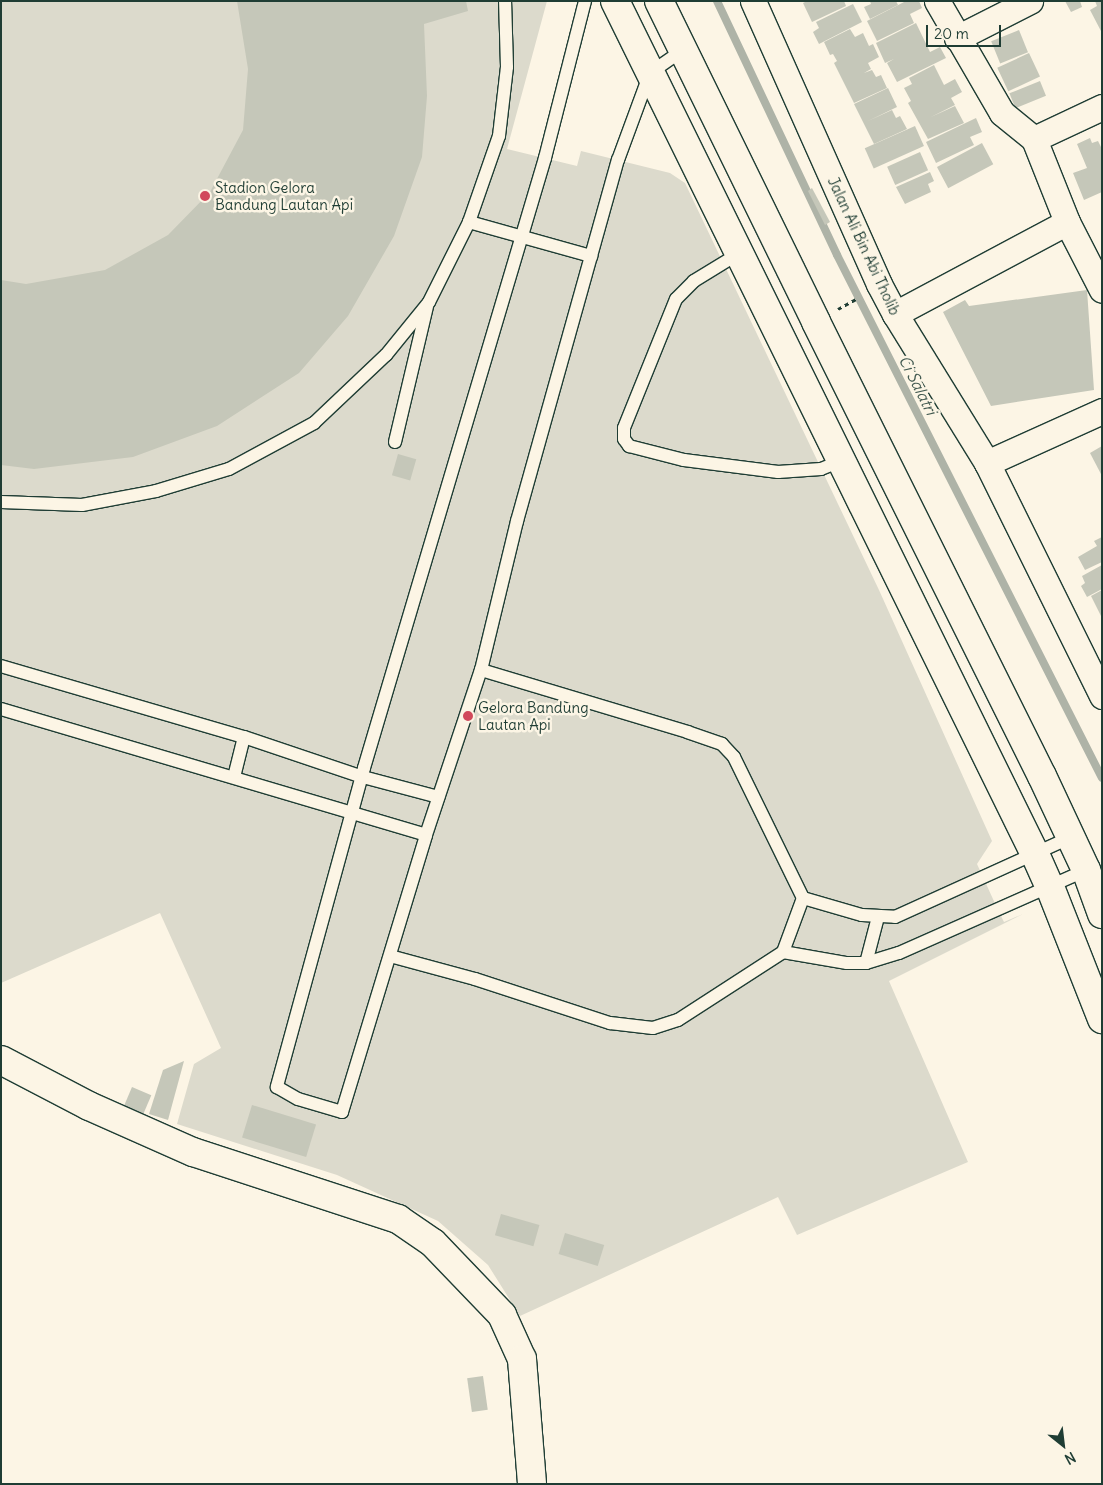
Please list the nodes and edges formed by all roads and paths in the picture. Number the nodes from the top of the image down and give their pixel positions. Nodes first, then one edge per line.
1 (505, 1) edge
2 (585, 1) edge
3 (615, 1) edge
4 (659, 1) edge
5 (753, 1) edge
6 (937, 1) edge
7 (1030, 1) edge
8 (957, 38) junction
9 (683, 50) junction
10 (650, 73) junction
11 (1102, 107) edge
12 (1034, 139) junction
13 (469, 222) junction
14 (1067, 222) junction
15 (521, 237) junction
16 (738, 254) junction
17 (591, 256) junction
18 (1093, 256) edge
19 (1102, 290) edge
20 (429, 302) junction
21 (895, 314) junction
22 (1102, 411) edge
23 (395, 442) dead end
24 (841, 461) junction
25 (987, 463) junction
26 (1, 502) edge
27 (1, 666) edge
28 (481, 670) junction
29 (1102, 696) edge
30 (1, 709) edge
31 (244, 737) junction
32 (234, 777) junction
33 (363, 777) junction
34 (438, 797) junction
35 (352, 813) junction
36 (426, 835) junction
37 (1071, 838) junction
38 (1035, 854) junction
39 (1086, 870) junction
40 (1050, 887) junction
41 (803, 898) junction
42 (1102, 914) edge
43 (878, 917) junction
44 (783, 952) junction
45 (390, 956) junction
46 (866, 963) junction
47 (1102, 1019) edge
48 (1, 1060) edge
49 (532, 1484) edge

1 - 13 lane
2 - 15 lane
3 - 10 street
4 - 9 street
5 - 21 street, Jalan Ali Bin Abi Tholib
6 - 8 street
7 - 8 street
8 - 12 street
9 - 10 lane
9 - 37 street
10 - 16 street
10 - 17 lane
11 - 12 street
12 - 14 street
13 - 15 lane
13 - 20 lane
14 - 18 street
14 - 21 street
15 - 17 lane
15 - 33 lane
16 - 24 street
16 - 24 lane
17 - 28 lane
18 - 19 street
20 - 23 lane
20 - 26 lane
21 - 25 street, Jalan Ali Bin Abi Tholib
22 - 25 street
24 - 38 street
25 - 29 street, Jalan Ali Bin Abi Tholib
27 - 31 lane
28 - 34 lane
28 - 41 lane
30 - 32 lane
31 - 32 lane
31 - 33 lane
32 - 35 lane
33 - 34 lane
33 - 35 lane
34 - 36 lane
35 - 36 lane
35 - 45 lane
36 - 45 lane
37 - 38 lane
37 - 39 street
38 - 40 street
38 - 43 lane
39 - 40 lane
39 - 42 street
40 - 46 lane
40 - 47 street
41 - 43 lane
41 - 44 lane
43 - 46 lane
44 - 45 lane
44 - 46 lane
48 - 49 street

